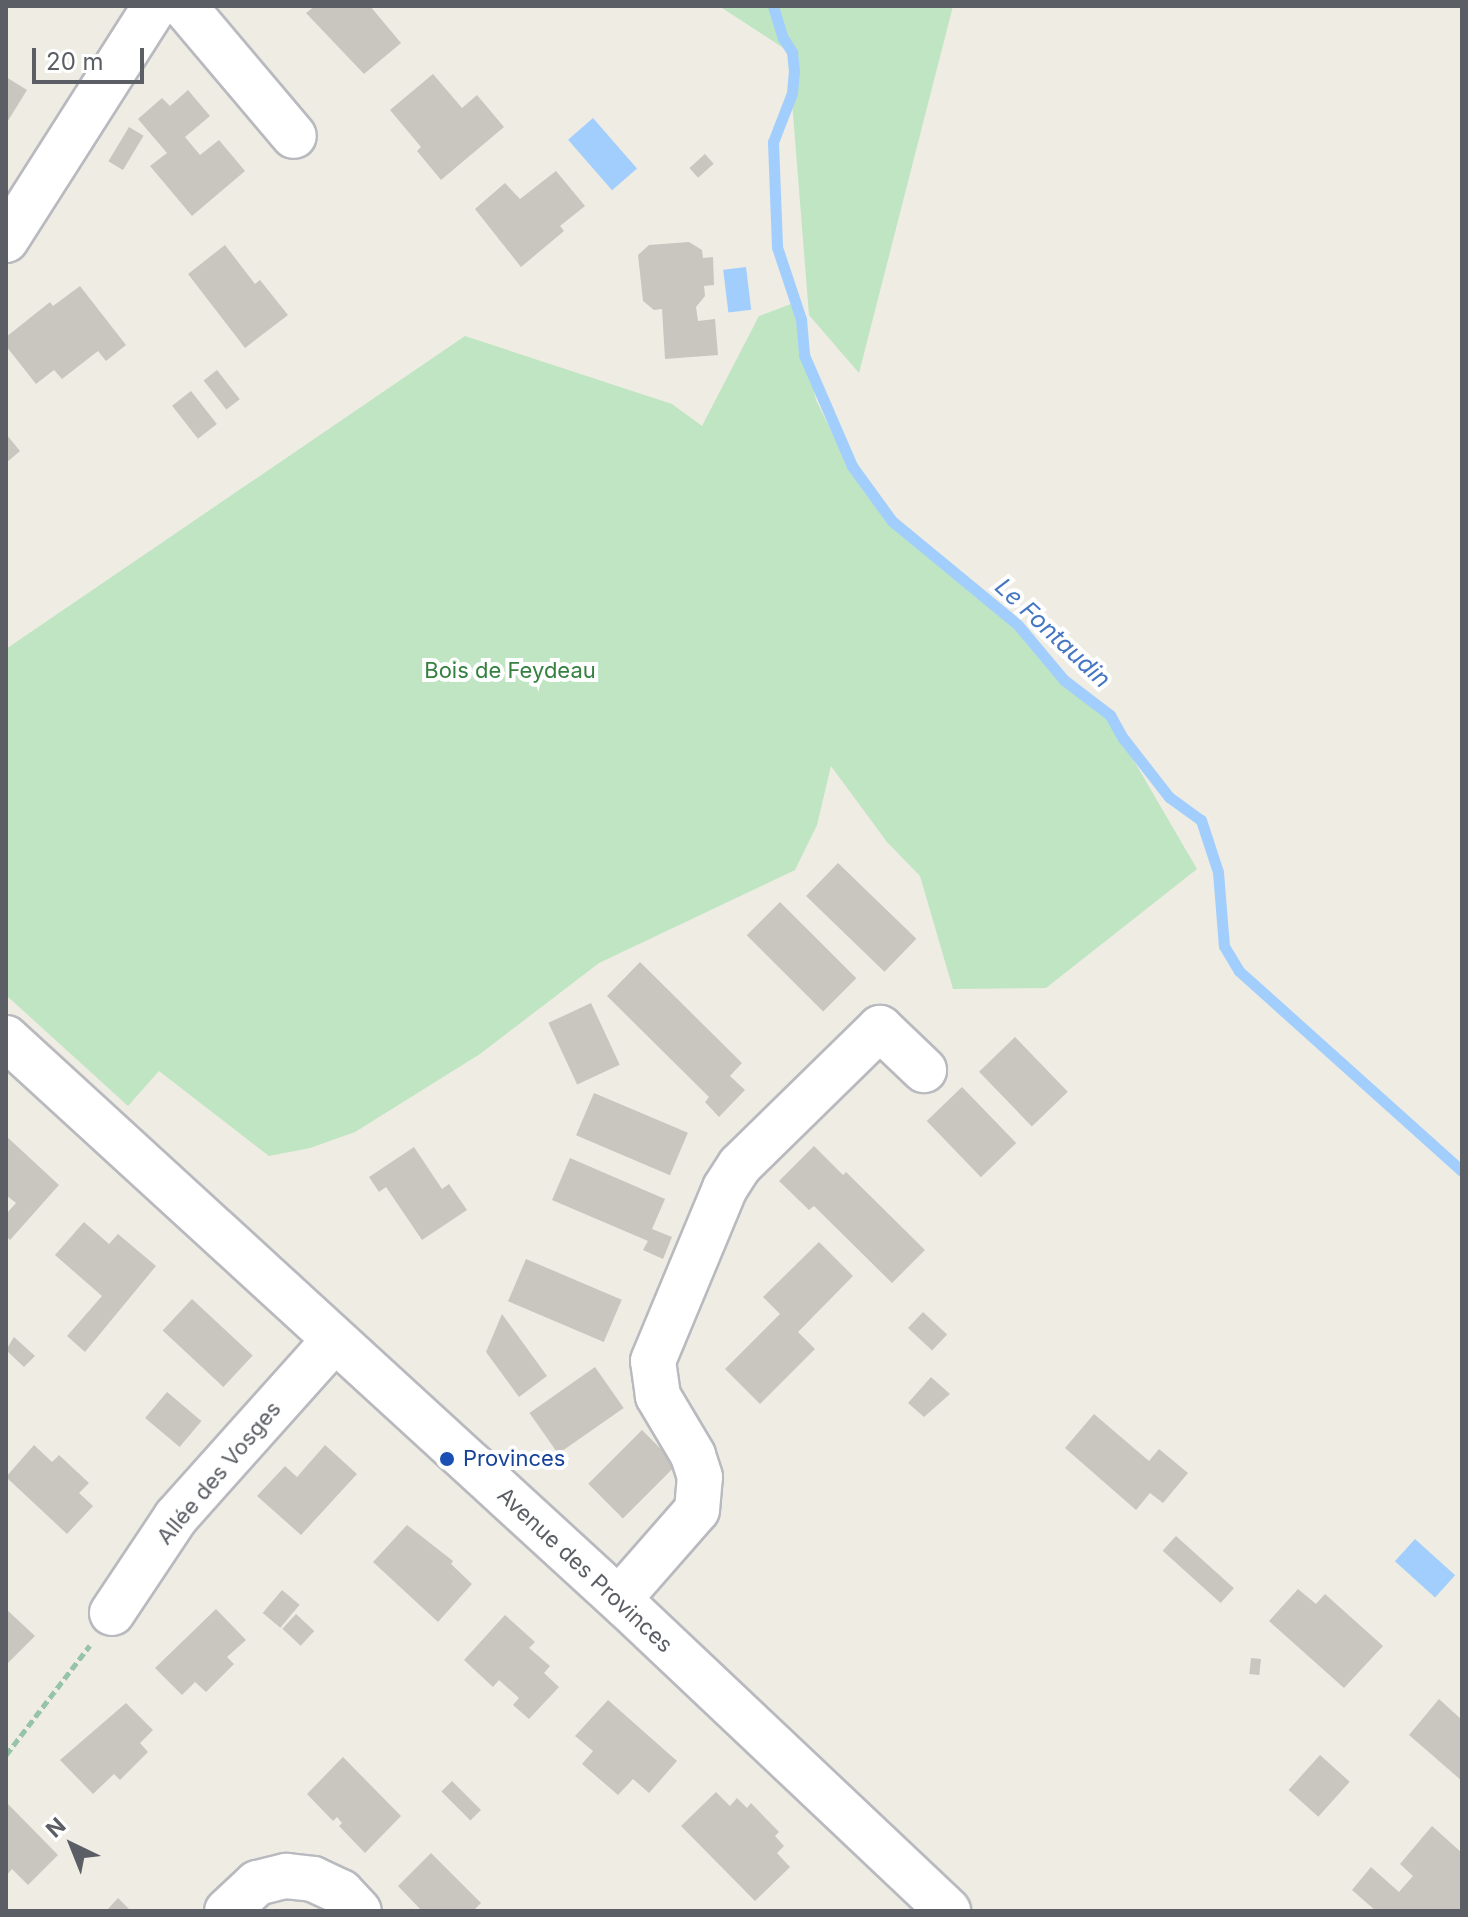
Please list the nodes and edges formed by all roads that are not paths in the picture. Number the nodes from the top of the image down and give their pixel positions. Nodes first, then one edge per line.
1 (155, 6) edge
2 (184, 6) edge
3 (294, 136) dead end
4 (6, 240) edge
5 (6, 1038) edge
6 (924, 1070) dead end
7 (334, 1340) junction
8 (619, 1599) junction
9 (112, 1613) road end
10 (227, 1911) edge
11 (359, 1911) edge
12 (948, 1911) edge

1 - 4 street
2 - 3 street
5 - 7 street, Avenue des Provinces
6 - 8 street
7 - 8 street, Avenue des Provinces
7 - 9 street, Allée des Vosges
8 - 12 street, Avenue des Provinces
10 - 11 street

